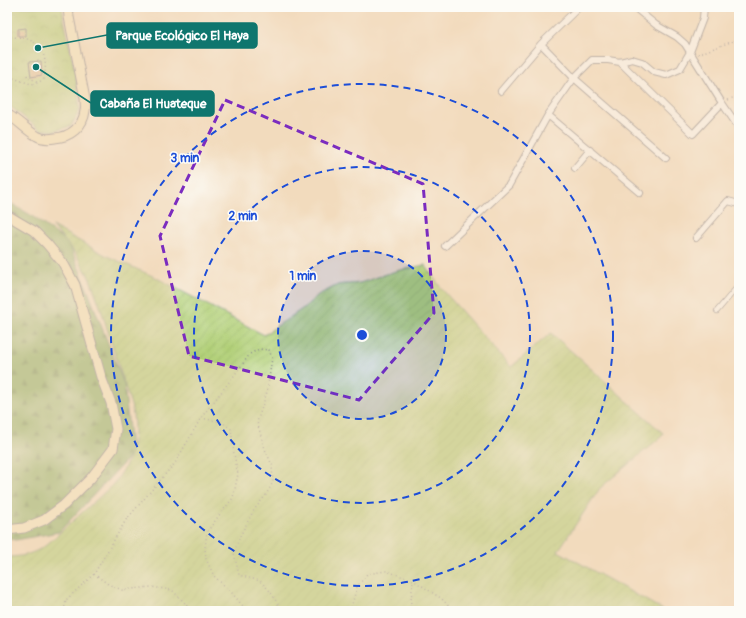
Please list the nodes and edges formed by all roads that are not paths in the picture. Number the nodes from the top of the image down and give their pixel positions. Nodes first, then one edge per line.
1 (68, 7) edge
2 (579, 7) edge
3 (634, 7) edge
4 (704, 7) edge
5 (541, 44) junction
6 (692, 54) junction
7 (620, 62) junction
8 (574, 78) junction
9 (501, 91) dead end
10 (722, 103) junction
11 (7, 114) edge
12 (548, 115) junction
13 (739, 128) edge
14 (590, 150) junction
15 (666, 158) dead end
16 (575, 168) dead end
17 (640, 193) dead end
18 (739, 204) edge
19 (7, 215) edge
20 (696, 238) dead end
21 (445, 246) dead end
22 (739, 285) edge
23 (717, 311) dead end
24 (7, 530) edge

1 - 11 main road
2 - 5 street
3 - 6 street
4 - 6 street
5 - 8 street
5 - 9 street
6 - 7 street
6 - 10 street
7 - 8 street
7 - 10 street
8 - 12 street
8 - 15 street
10 - 13 street
12 - 14 street
12 - 21 street
14 - 16 street
14 - 17 street
18 - 20 street
19 - 24 main road
22 - 23 street

